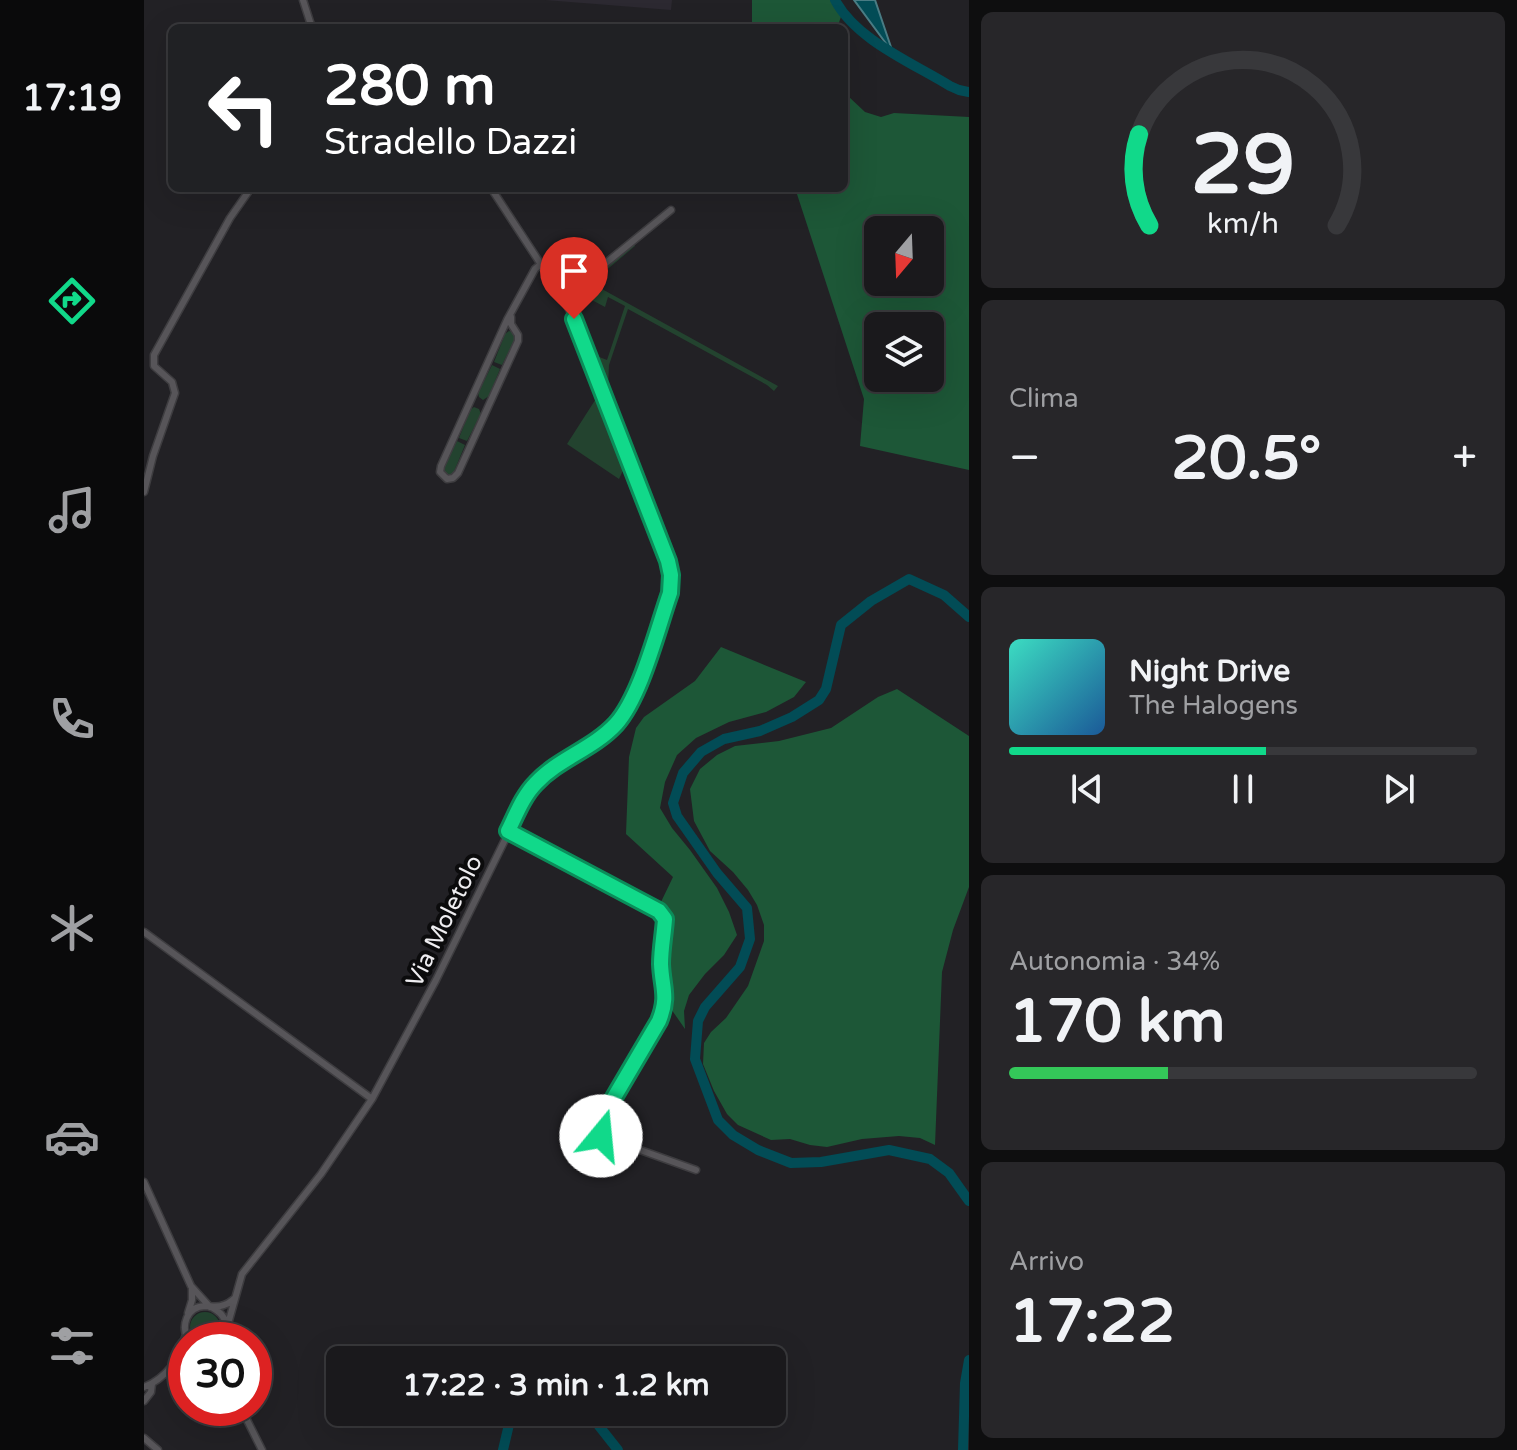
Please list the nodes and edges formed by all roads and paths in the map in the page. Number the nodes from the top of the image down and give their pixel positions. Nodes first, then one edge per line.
1 (303, 0) edge
2 (311, 24) edge
3 (248, 192) edge
4 (494, 192) edge
5 (671, 210) dead end
6 (541, 264) junction
7 (563, 298) junction
8 (511, 317) junction
9 (515, 329) junction
10 (501, 334) junction
11 (471, 400) junction
12 (488, 407) junction
13 (144, 492) edge
14 (508, 831) junction
15 (144, 932) edge
16 (372, 1099) junction
17 (696, 1170) dead end
18 (144, 1182) edge
19 (191, 1286) junction
20 (235, 1298) junction
21 (212, 1306) junction
22 (186, 1318) junction
23 (185, 1322) edge
24 (224, 1322) edge
25 (228, 1322) edge
26 (168, 1369) edge
27 (152, 1384) junction
28 (144, 1387) edge
29 (144, 1401) edge
30 (250, 1426) edge
31 (144, 1438) edge
32 (158, 1450) edge
33 (262, 1450) edge

1 - 2 street
3 - 13 street
4 - 6 street, Via Moletolo
5 - 7 street
6 - 7 street, Via Moletolo
6 - 8 street
7 - 14 street, Via Moletolo
8 - 9 street
8 - 10 street
9 - 10 street
9 - 12 street
10 - 11 street
11 - 12 street
11 - 12 street
14 - 16 street, Via Moletolo
14 - 17 street
15 - 16 street
16 - 20 street, Via Moletolo
18 - 19 street, Via Moletolo
19 - 21 street, Via Moletolo
19 - 22 street
20 - 21 street
20 - 25 street, Via Moletolo
21 - 22 street
21 - 24 street, Via Moletolo
22 - 23 street
26 - 27 street
27 - 28 street
27 - 29 street
30 - 33 street
31 - 32 street

